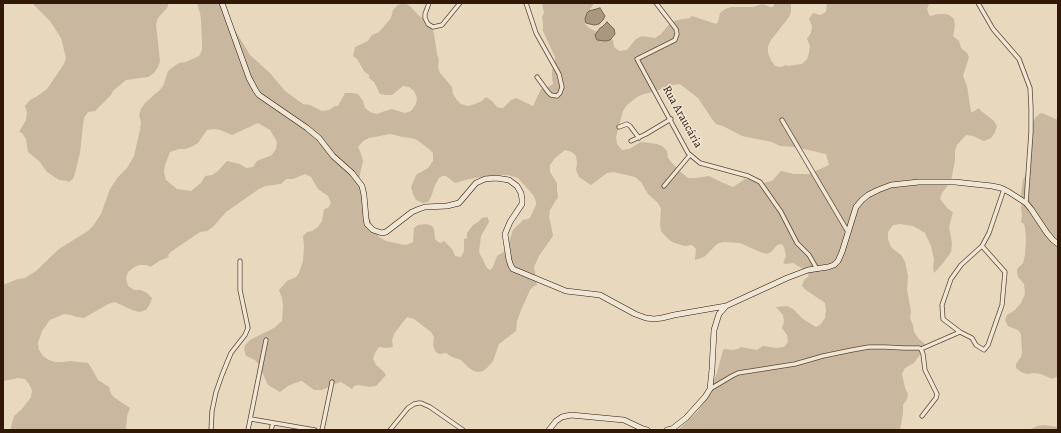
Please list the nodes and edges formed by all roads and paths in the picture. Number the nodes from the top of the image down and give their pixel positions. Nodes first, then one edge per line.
1 (222, 3) edge
2 (429, 3) edge
3 (460, 3) edge
4 (526, 3) edge
5 (656, 3) edge
6 (978, 3) edge
7 (537, 77) dead end
8 (671, 119) junction
9 (782, 120) dead end
10 (619, 127) dead end
11 (639, 138) junction
12 (630, 142) dead end
13 (690, 155) junction
14 (664, 186) dead end
15 (1004, 189) junction
16 (1026, 203) junction
17 (848, 233) junction
18 (1058, 244) edge
19 (982, 246) junction
20 (240, 261) dead end
21 (817, 269) junction
22 (726, 306) junction
23 (960, 332) junction
24 (266, 340) dead end
25 (921, 349) junction
26 (332, 382) dead end
27 (710, 389) junction
28 (922, 416) dead end
29 (251, 419) junction
30 (272, 423) junction
31 (210, 430) edge
32 (248, 430) edge
33 (271, 430) edge
34 (315, 430) edge
35 (322, 430) edge
36 (390, 430) edge
37 (463, 430) edge
38 (549, 430) edge
39 (647, 430) edge
40 (667, 430) edge

1 - 22 street
2 - 3 street
4 - 7 street
5 - 8 street, Rua Araucária
6 - 16 street
8 - 11 street
8 - 13 street, Rua Araucária
9 - 17 street
10 - 11 street
11 - 12 street
13 - 14 street
13 - 21 street, Rua Araucária
15 - 16 street
15 - 17 street
15 - 19 street
16 - 18 street
17 - 21 street
19 - 23 street
19 - 23 street
20 - 31 street
21 - 22 street
22 - 27 street
23 - 25 street
24 - 29 street
25 - 27 street
25 - 28 street
26 - 35 street
27 - 40 street
29 - 30 street
29 - 32 street
30 - 33 street
30 - 34 street
36 - 37 street
38 - 39 street

